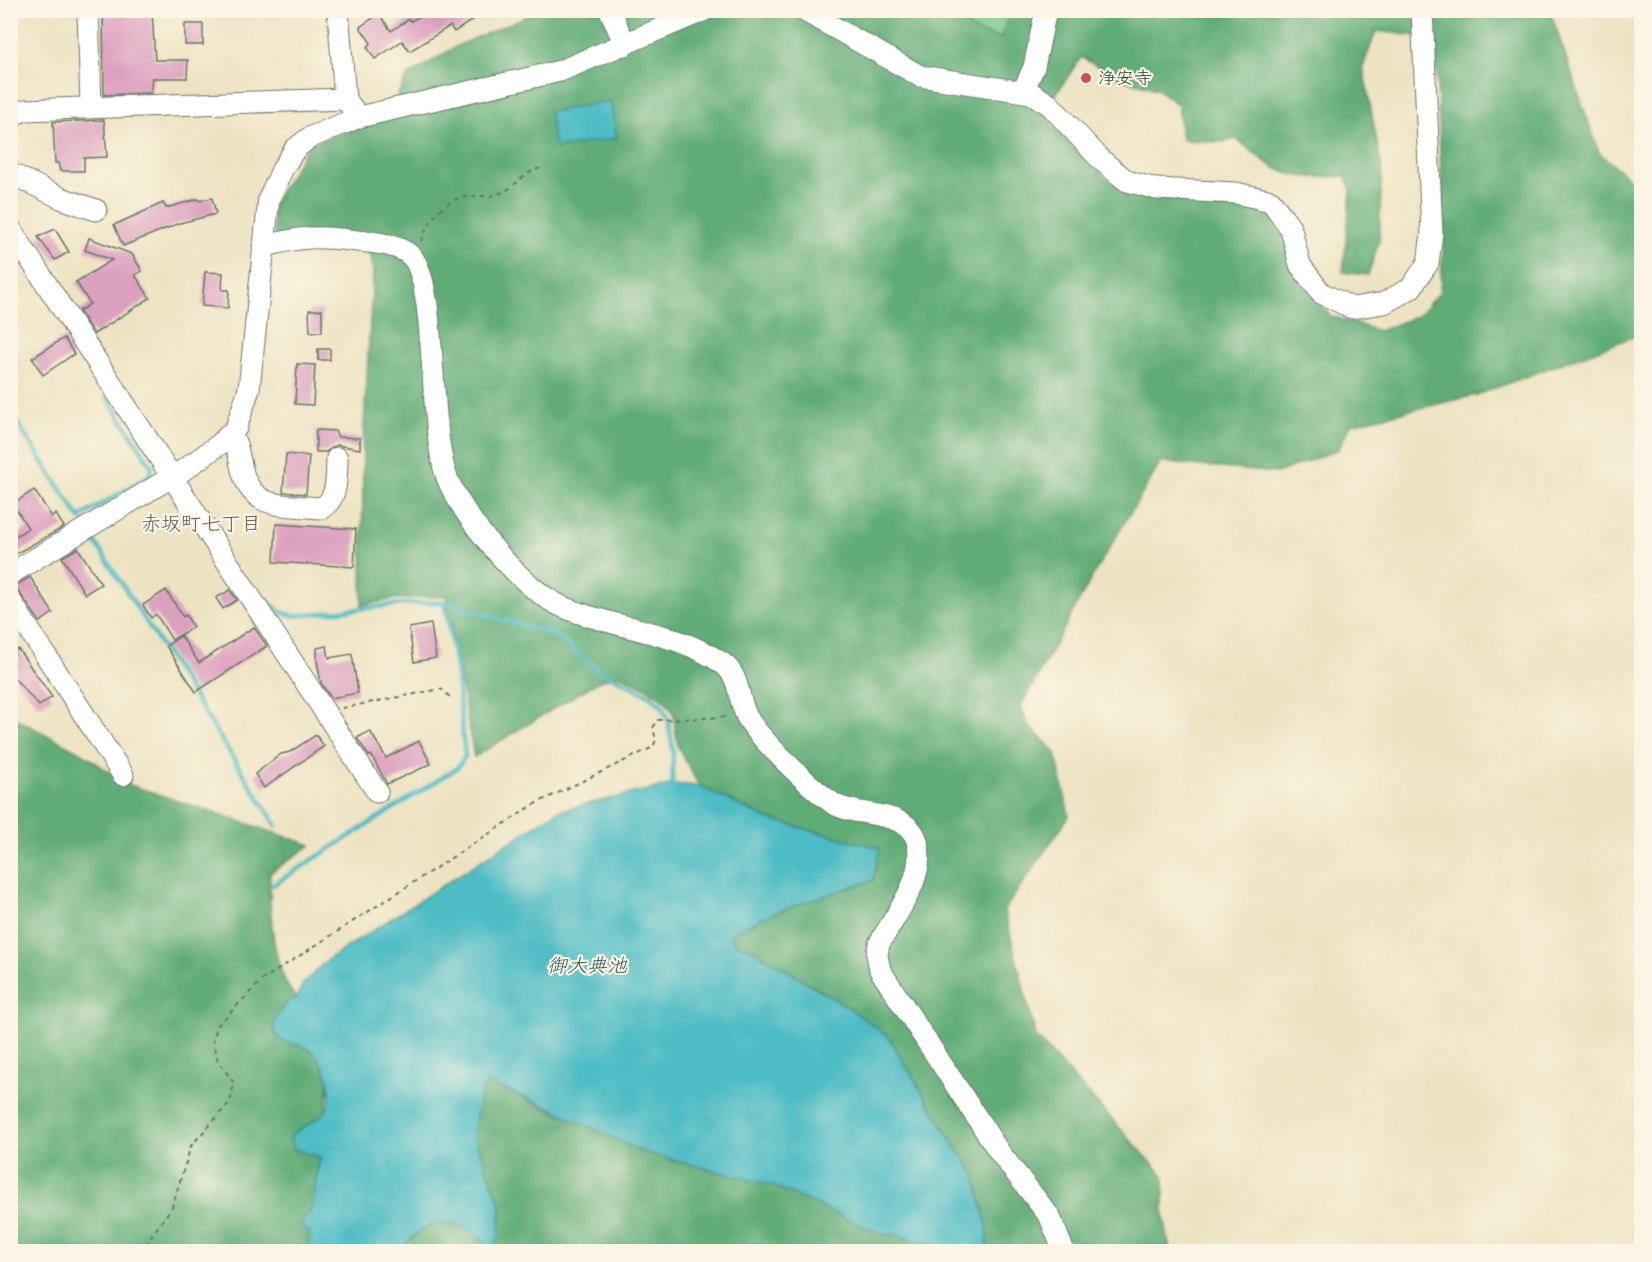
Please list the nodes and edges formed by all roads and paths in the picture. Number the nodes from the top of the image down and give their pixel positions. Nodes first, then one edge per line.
1 (88, 10) edge
2 (338, 10) edge
3 (610, 10) edge
4 (705, 10) edge
5 (803, 10) edge
6 (1046, 10) edge
7 (1422, 10) edge
8 (625, 45) junction
9 (1023, 91) junction
10 (345, 99) junction
11 (91, 107) junction
12 (10, 116) edge
13 (359, 117) junction
14 (541, 168) dead end
15 (10, 172) edge
16 (96, 210) dead end
17 (10, 228) edge
18 (263, 247) junction
19 (414, 261) junction
20 (230, 435) junction
21 (337, 458) dead end
22 (178, 473) junction
23 (10, 574) edge
24 (10, 600) edge
25 (452, 699) dead end
26 (324, 712) junction
27 (745, 712) junction
28 (123, 775) dead end
29 (377, 792) dead end
30 (140, 1251) edge
31 (1064, 1251) edge

1 - 11 street
2 - 10 street
3 - 8 street
4 - 8 street
5 - 9 street
6 - 9 street
7 - 9 street
8 - 13 street
10 - 11 street
10 - 13 street
11 - 12 street
13 - 18 street
14 - 19 path
15 - 16 street
17 - 22 street
18 - 19 street
18 - 20 street
19 - 27 street
20 - 21 street
20 - 22 street
22 - 23 street
22 - 26 street
24 - 28 street
25 - 26 path
26 - 29 street
27 - 30 path
27 - 31 street

